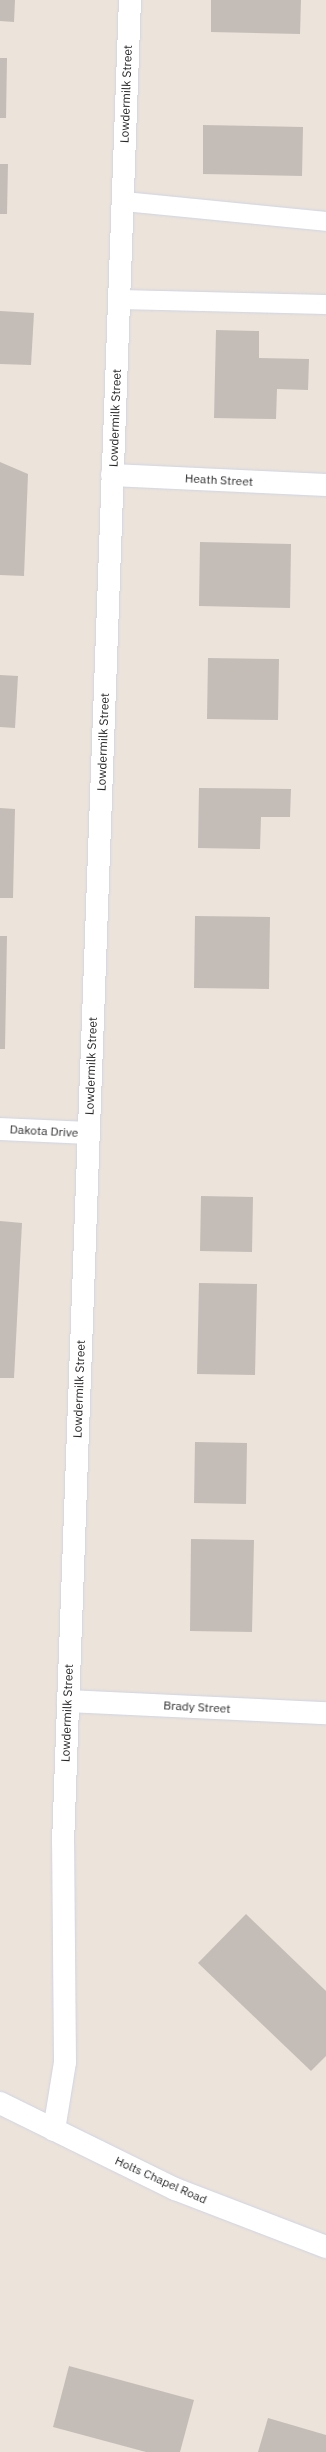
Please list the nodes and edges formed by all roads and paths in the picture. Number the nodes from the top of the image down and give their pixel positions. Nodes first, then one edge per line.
1 (130, 0) edge
2 (122, 201) junction
3 (326, 221) edge
4 (119, 299) junction
5 (326, 304) edge
6 (112, 475) junction
7 (326, 485) edge
8 (0, 1129) edge
9 (89, 1133) junction
10 (68, 1701) junction
11 (326, 1713) edge
12 (0, 2103) edge
13 (54, 2130) junction
14 (326, 2247) edge

1 - 2 street, Lowdermilk Street
2 - 3 lane
2 - 4 street, Lowdermilk Street
4 - 5 lane
4 - 6 street, Lowdermilk Street
6 - 7 street, Heath Street
6 - 9 street, Lowdermilk Street
8 - 9 street, Dakota Drive
9 - 10 street, Lowdermilk Street
10 - 11 street, Brady Street
10 - 13 street, Lowdermilk Street
12 - 13 street, Holts Chapel Road
13 - 14 street, Holts Chapel Road

